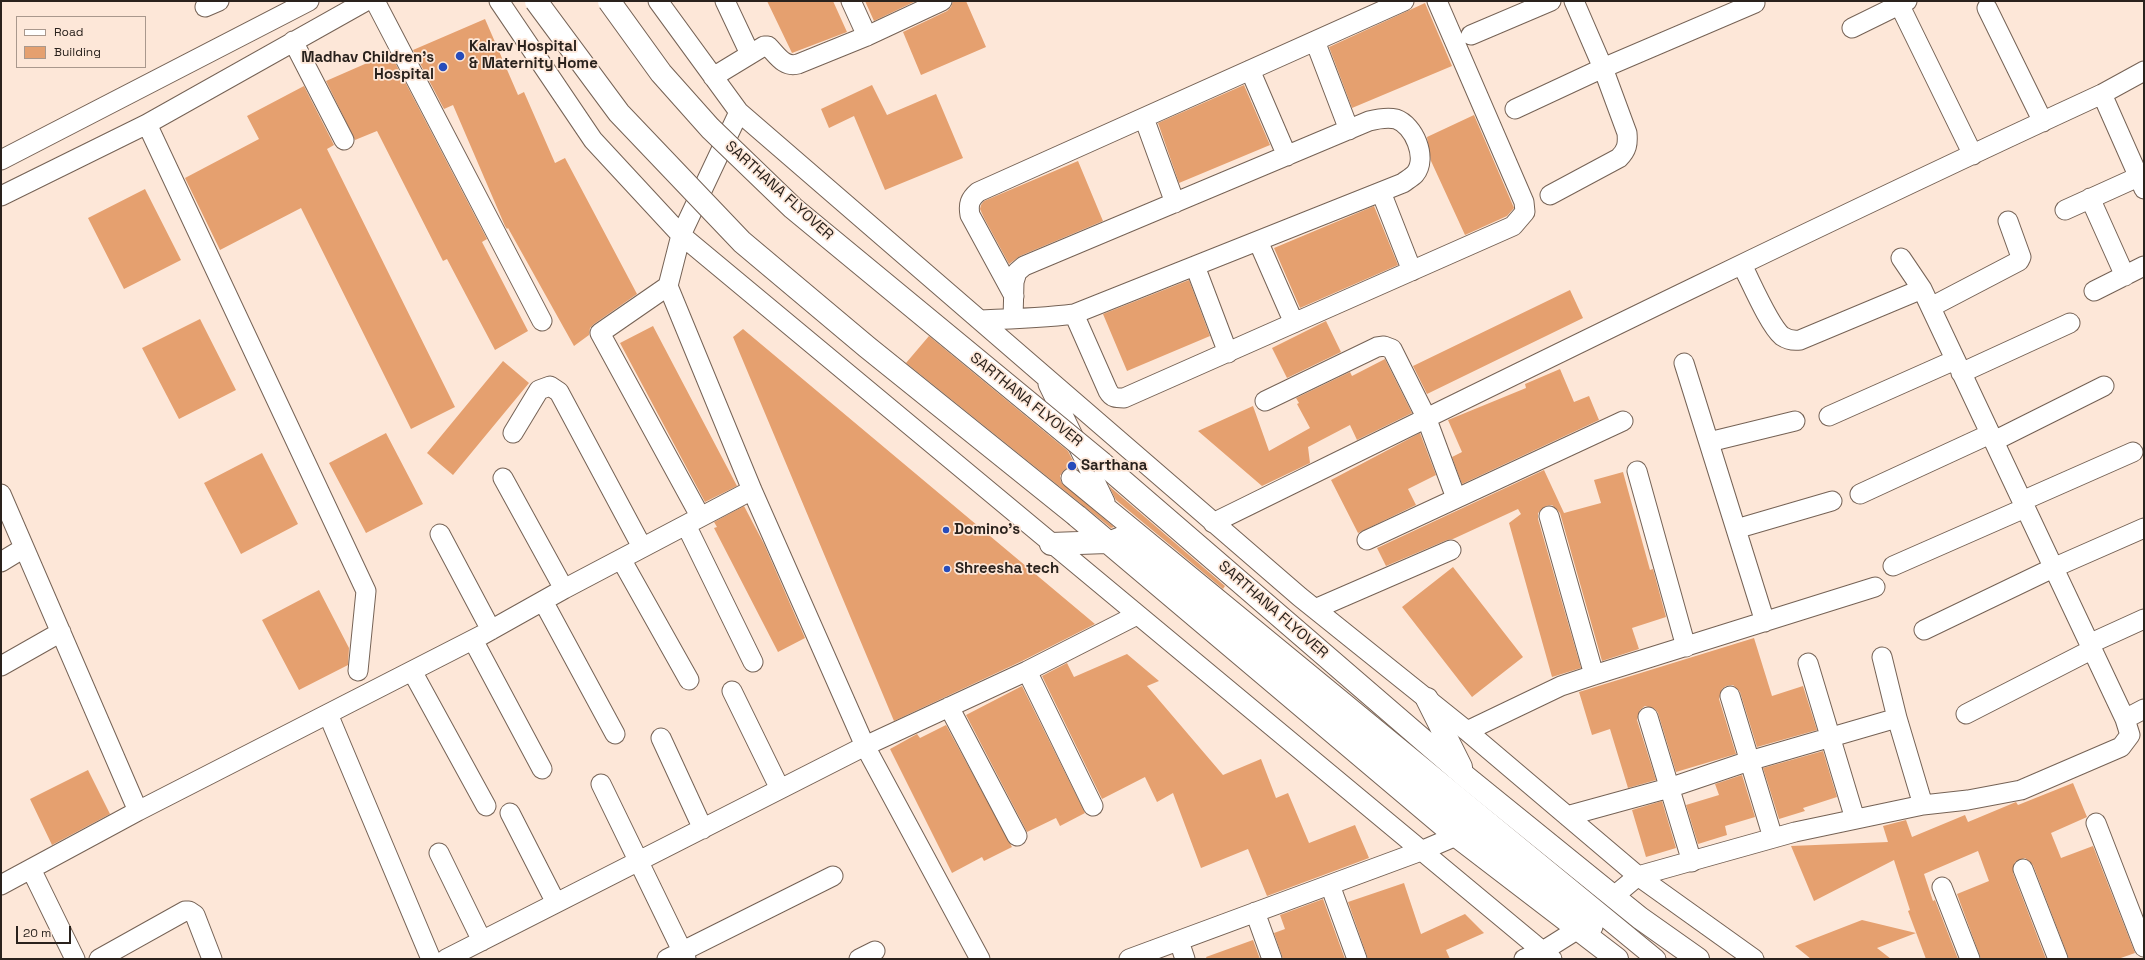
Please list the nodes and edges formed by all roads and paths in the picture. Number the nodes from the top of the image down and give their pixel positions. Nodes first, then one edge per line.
1 (309, 1) edge
2 (366, 1) edge
3 (375, 1) edge
4 (499, 1) edge
5 (536, 1) edge
6 (609, 1) edge
7 (658, 1) edge
8 (725, 1) edge
9 (851, 1) edge
10 (942, 1) edge
11 (1404, 1) edge
12 (1437, 1) edge
13 (1551, 1) edge
14 (1574, 1) edge
15 (1755, 2) dead end
16 (1904, 3) edge
17 (1987, 8) dead end
18 (1852, 28) dead end
19 (1471, 35) dead end
20 (867, 36) junction
21 (293, 40) junction
22 (1316, 41) junction
23 (750, 54) junction
24 (1603, 68) junction
25 (1250, 70) junction
26 (2144, 70) edge
27 (713, 76) junction
28 (2102, 94) junction
29 (1515, 109) dead end
30 (739, 112) junction
31 (1144, 118) junction
32 (2043, 122) junction
33 (147, 124) junction
34 (1349, 130) junction
35 (344, 140) dead end
36 (1973, 155) junction
37 (1287, 156) junction
38 (1, 160) edge
39 (2140, 174) edge
40 (1381, 192) junction
41 (1550, 195) dead end
42 (1, 196) edge
43 (2090, 198) junction
44 (1175, 203) junction
45 (2065, 210) dead end
46 (2008, 222) dead end
47 (681, 235) junction
48 (1258, 241) junction
49 (1901, 258) dead end
50 (1742, 265) junction
51 (1195, 266) junction
52 (2144, 266) edge
53 (1412, 271) junction
54 (2125, 276) junction
55 (668, 286) junction
56 (1922, 289) junction
57 (2094, 291) dead end
58 (1014, 296) junction
59 (1930, 307) junction
60 (1074, 314) junction
61 (1013, 319) junction
62 (980, 320) junction
63 (542, 321) dead end
64 (2070, 323) dead end
65 (1294, 324) junction
66 (1228, 353) junction
67 (1684, 363) dead end
68 (1958, 367) junction
69 (1043, 376) junction
70 (2104, 386) dead end
71 (1265, 401) dead end
72 (1829, 416) dead end
73 (1426, 417) junction
74 (1623, 421) dead end
75 (1795, 421) dead end
76 (513, 433) dead end
77 (1992, 438) junction
78 (1709, 442) junction
79 (2133, 452) dead end
80 (1637, 471) dead end
81 (503, 478) dead end
82 (752, 490) junction
83 (1860, 494) dead end
84 (1456, 498) junction
85 (2, 500) edge
86 (1832, 501) dead end
87 (2023, 505) junction
88 (1108, 507) junction
89 (1549, 516) dead end
90 (693, 520) junction
91 (1213, 523) junction
92 (2144, 528) edge
93 (1736, 529) junction
94 (440, 534) dead end
95 (1115, 539) junction
96 (1367, 540) dead end
97 (1051, 544) junction
98 (642, 547) junction
99 (24, 548) junction
100 (1451, 550) dead end
101 (621, 559) junction
102 (1, 562) edge
103 (1893, 566) dead end
104 (2053, 568) junction
105 (1875, 587) dead end
106 (564, 589) junction
107 (543, 600) junction
108 (1315, 609) junction
109 (1137, 615) junction
110 (2144, 619) edge
111 (1765, 622) junction
112 (491, 630) junction
113 (1924, 630) dead end
114 (61, 632) junction
115 (473, 640) junction
116 (1686, 647) junction
117 (2090, 647) junction
118 (1882, 658) dead end
119 (753, 662) dead end
120 (1808, 663) dead end
121 (1, 666) edge
122 (358, 671) dead end
123 (412, 671) junction
124 (1027, 671) junction
125 (1594, 675) junction
126 (689, 680) dead end
127 (732, 691) dead end
128 (1730, 696) dead end
129 (1427, 699) junction
130 (949, 707) junction
131 (2144, 709) edge
132 (328, 714) junction
133 (1966, 714) dead end
134 (1648, 717) dead end
135 (1898, 718) junction
136 (2125, 719) junction
137 (1467, 731) junction
138 (615, 734) dead end
139 (1831, 737) junction
140 (661, 738) dead end
141 (865, 746) junction
142 (1749, 761) junction
143 (542, 769) dead end
144 (1466, 777) junction
145 (601, 784) dead end
146 (1669, 788) junction
147 (780, 789) junction
148 (1923, 805) junction
149 (486, 806) dead end
150 (1093, 806) dead end
151 (138, 811) junction
152 (510, 813) dead end
153 (1567, 816) junction
154 (1855, 819) junction
155 (2096, 823) dead end
156 (703, 829) junction
157 (1017, 836) dead end
158 (1456, 836) junction
159 (1773, 838) junction
160 (1421, 851) junction
161 (439, 853) dead end
162 (639, 861) junction
163 (1692, 862) junction
164 (31, 869) junction
165 (2023, 869) dead end
166 (833, 876) dead end
167 (1638, 876) junction
168 (1, 885) edge
169 (1330, 885) junction
170 (1942, 887) dead end
171 (1614, 896) junction
172 (556, 903) junction
173 (1255, 912) junction
174 (1578, 929) junction
175 (482, 941) junction
176 (1179, 941) junction
177 (2144, 947) edge
178 (1548, 955) edge
179 (678, 957) edge
180 (75, 959) edge
181 (99, 959) edge
182 (212, 959) edge
183 (431, 959) edge
184 (446, 959) edge
185 (980, 959) edge
186 (1129, 959) edge
187 (1185, 959) edge
188 (1272, 959) edge
189 (1357, 959) edge
190 (1524, 959) edge
191 (1617, 959) edge
192 (1635, 959) edge
193 (1656, 959) edge
194 (1698, 959) edge
195 (1754, 959) edge
196 (1970, 959) edge
197 (2058, 959) edge

1 - 38 street
2 - 21 street
3 - 63 street
4 - 47 street
5 - 95 main road, bridge
6 - 144 main road, SARTHANA FLYOVER, bridge
7 - 27 street
8 - 23 street
9 - 20 street
10 - 20 street
11 - 22 street
12 - 53 street
13 - 19 street
14 - 24 street
15 - 24 street
16 - 18 street
16 - 36 street
17 - 32 street
20 - 23 street
21 - 33 street
21 - 35 street
22 - 25 street
22 - 34 street
23 - 27 street
24 - 29 street
24 - 41 street
25 - 31 street
25 - 37 street
26 - 28 street
27 - 30 street
28 - 32 street
28 - 39 street
30 - 47 street
30 - 62 street
31 - 44 street
31 - 58 street
32 - 36 street
33 - 42 street
33 - 122 street
34 - 37 street
34 - 40 street
36 - 50 street
37 - 44 street
39 - 43 street
40 - 48 street
40 - 53 street
43 - 45 street
43 - 54 street
44 - 58 street
46 - 59 street
47 - 55 street
47 - 97 street
48 - 51 street
48 - 65 street
49 - 56 street
50 - 56 street
50 - 73 street
51 - 60 street
51 - 66 street
52 - 54 street
53 - 65 street
54 - 57 street
55 - 82 street
55 - 90 street
56 - 59 street
58 - 61 street
59 - 68 street
60 - 61 street
60 - 66 street
61 - 62 street
62 - 69 street
64 - 68 street
65 - 66 street
67 - 78 street
68 - 72 street
68 - 77 street
69 - 88 street
69 - 91 street
70 - 77 street
71 - 73 street
73 - 84 street
73 - 91 street
74 - 84 street
75 - 78 street
76 - 98 street
77 - 83 street
77 - 87 street
78 - 93 street
79 - 87 street
80 - 116 street
81 - 106 street
82 - 90 street
82 - 141 street
84 - 96 street
85 - 99 street
86 - 93 street
87 - 103 street
87 - 104 street
88 - 95 street
88 - 193 street
89 - 125 street
90 - 98 street
90 - 119 street
91 - 108 street
92 - 104 street
93 - 111 street
94 - 112 street
95 - 97 main road
95 - 158 main road
95 - 192 street
97 - 109 street
98 - 101 street
99 - 102 street
99 - 114 street
100 - 108 street
101 - 106 street
101 - 126 street
104 - 113 street
104 - 117 street
105 - 111 street
106 - 107 street
107 - 112 street
107 - 138 street
108 - 129 street
109 - 124 street
109 - 160 street
110 - 117 street
111 - 116 street
112 - 115 street
114 - 121 street
114 - 151 street
115 - 123 street
115 - 143 street
116 - 125 street
117 - 133 street
117 - 136 street
118 - 135 street
120 - 139 street
123 - 132 street
123 - 149 street
124 - 130 street
124 - 150 street
125 - 137 street
127 - 147 street
128 - 142 street
129 - 137 street
129 - 144 main road
130 - 141 street
130 - 157 street
131 - 136 street
132 - 151 street
132 - 183 street
134 - 146 street
135 - 139 street
135 - 148 street
136 - 148 street
137 - 153 street
139 - 142 street
139 - 154 street
140 - 156 street
141 - 147 street
141 - 185 street
142 - 146 street
142 - 159 street
144 - 171 main road, SARTHANA FLYOVER
145 - 162 street
146 - 153 street
146 - 163 street
147 - 156 street
148 - 154 street
151 - 164 street
152 - 172 street
153 - 167 street
154 - 159 street
155 - 177 street
156 - 162 street
158 - 160 street
158 - 174 main road
159 - 163 street
160 - 169 street
160 - 178 street
161 - 175 street
162 - 172 street
162 - 179 street
163 - 167 street
164 - 168 street
164 - 180 street
165 - 197 street
166 - 179 street
167 - 171 street
167 - 195 street
169 - 173 street
169 - 189 street
170 - 196 street
171 - 194 main road, SARTHANA FLYOVER
172 - 175 street
173 - 176 street
173 - 188 street
174 - 178 street
174 - 191 main road
175 - 184 street
176 - 186 street
176 - 187 street
178 - 190 street
181 - 182 street

